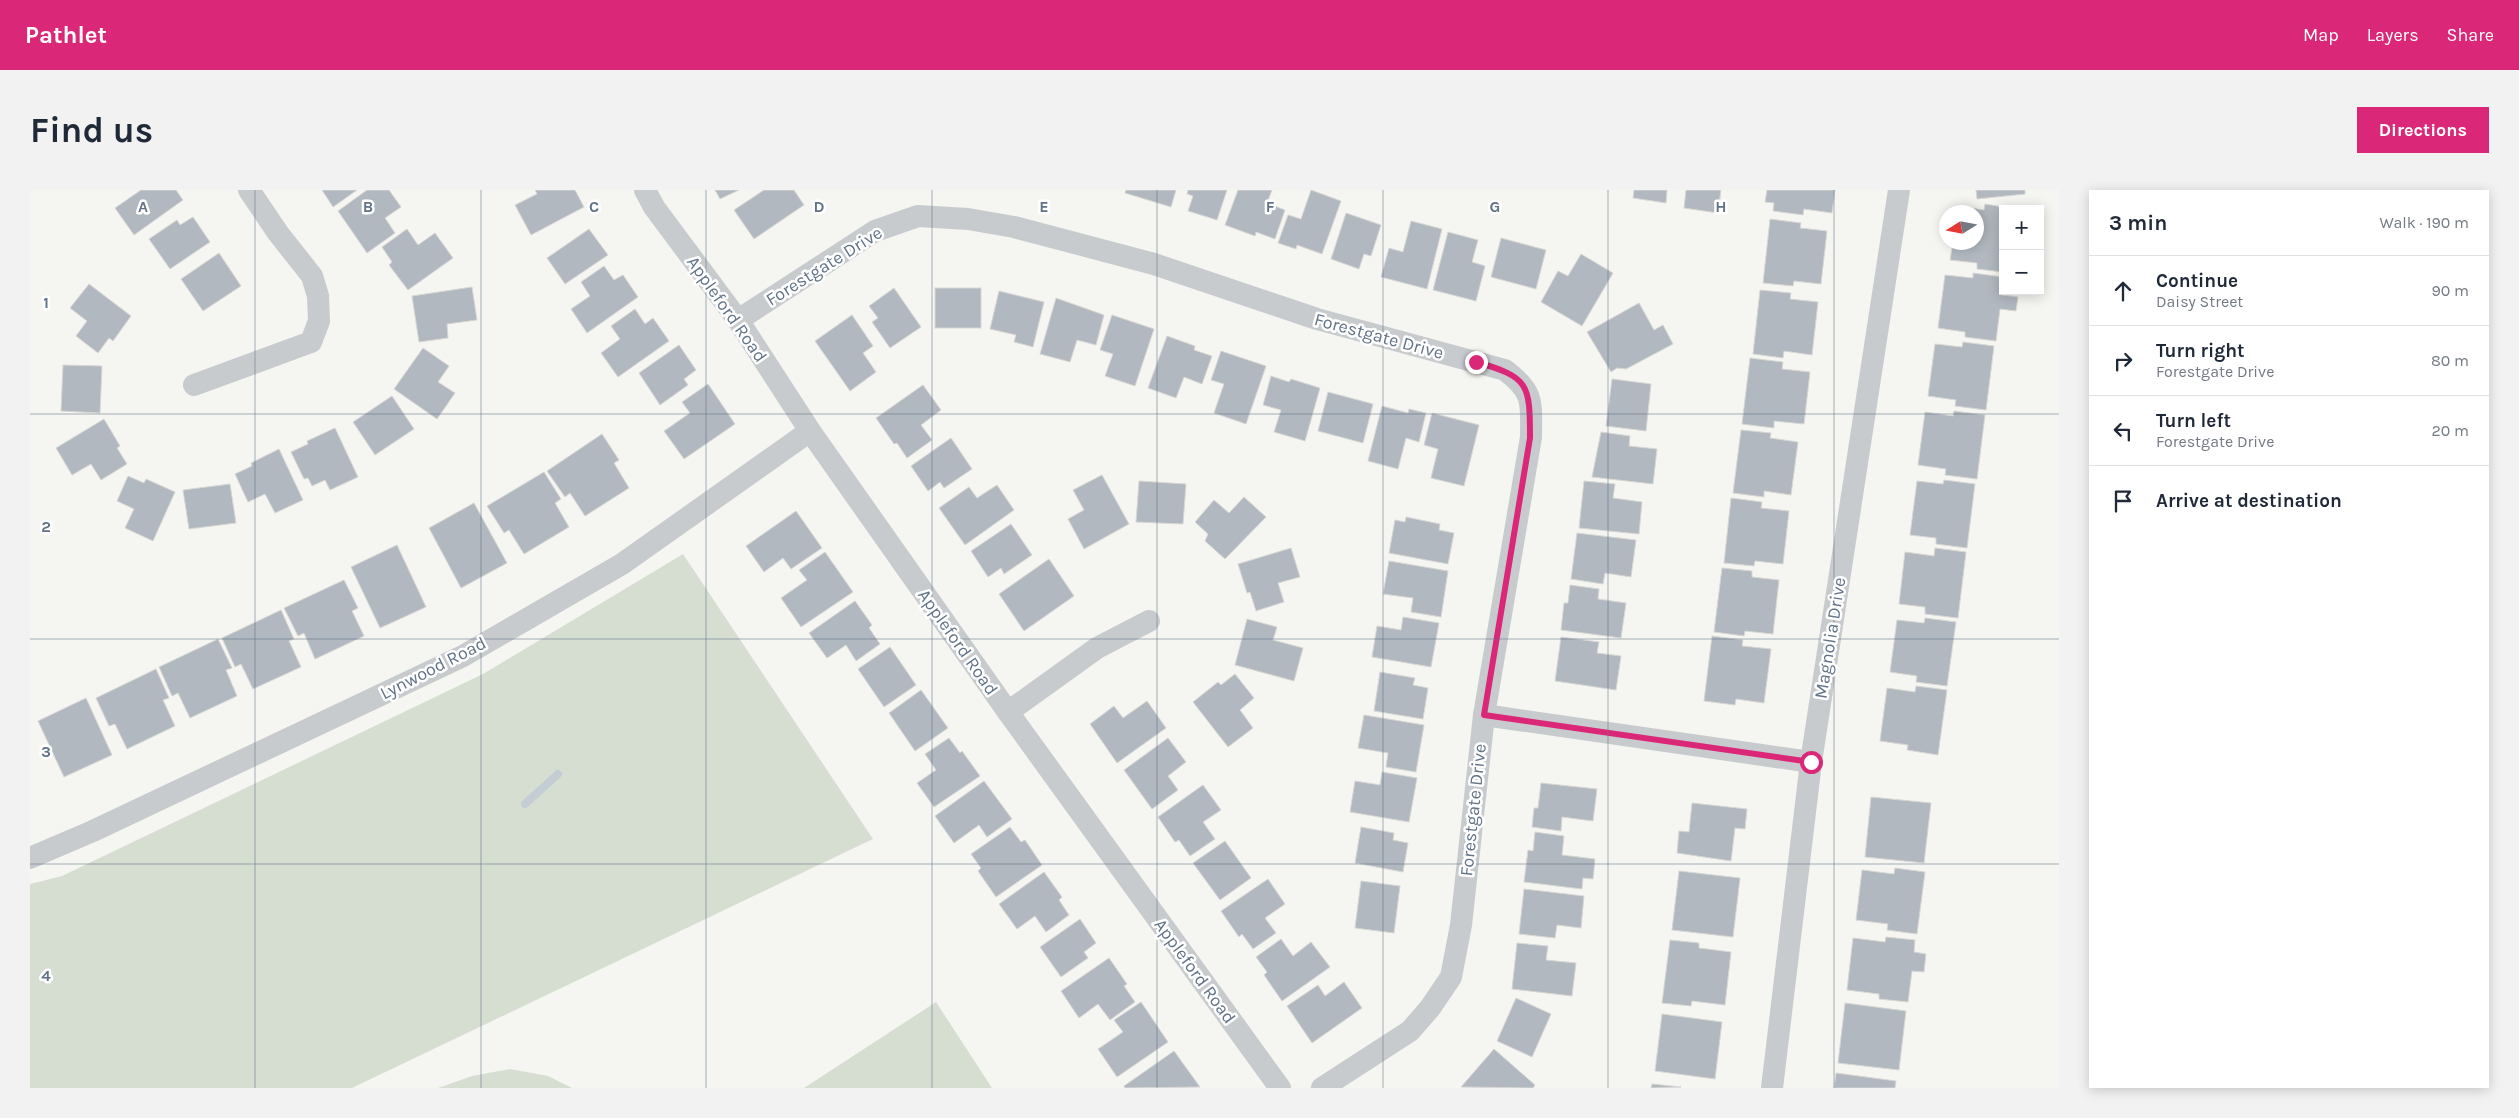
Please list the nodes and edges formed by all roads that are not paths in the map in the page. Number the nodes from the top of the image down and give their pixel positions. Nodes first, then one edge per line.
1 (249, 190) edge
2 (645, 190) edge
3 (1899, 190) edge
4 (738, 320) junction
5 (194, 385) dead end
6 (810, 431) junction
7 (1149, 621) dead end
8 (1008, 712) junction
9 (1484, 715) junction
10 (1811, 762) junction
11 (30, 858) edge
12 (1280, 1088) edge
13 (1322, 1088) edge
14 (1772, 1088) edge

1 - 5 street
2 - 4 street, Appleford Road
3 - 10 street, Magnolia Drive
4 - 6 street, Appleford Road
4 - 9 street, Forestgate Drive
6 - 8 street, Appleford Road
6 - 11 street, Lynwood Road
7 - 8 street
8 - 12 street, Appleford Road
9 - 10 street
9 - 13 street, Forestgate Drive
10 - 14 street, Magnolia Drive

